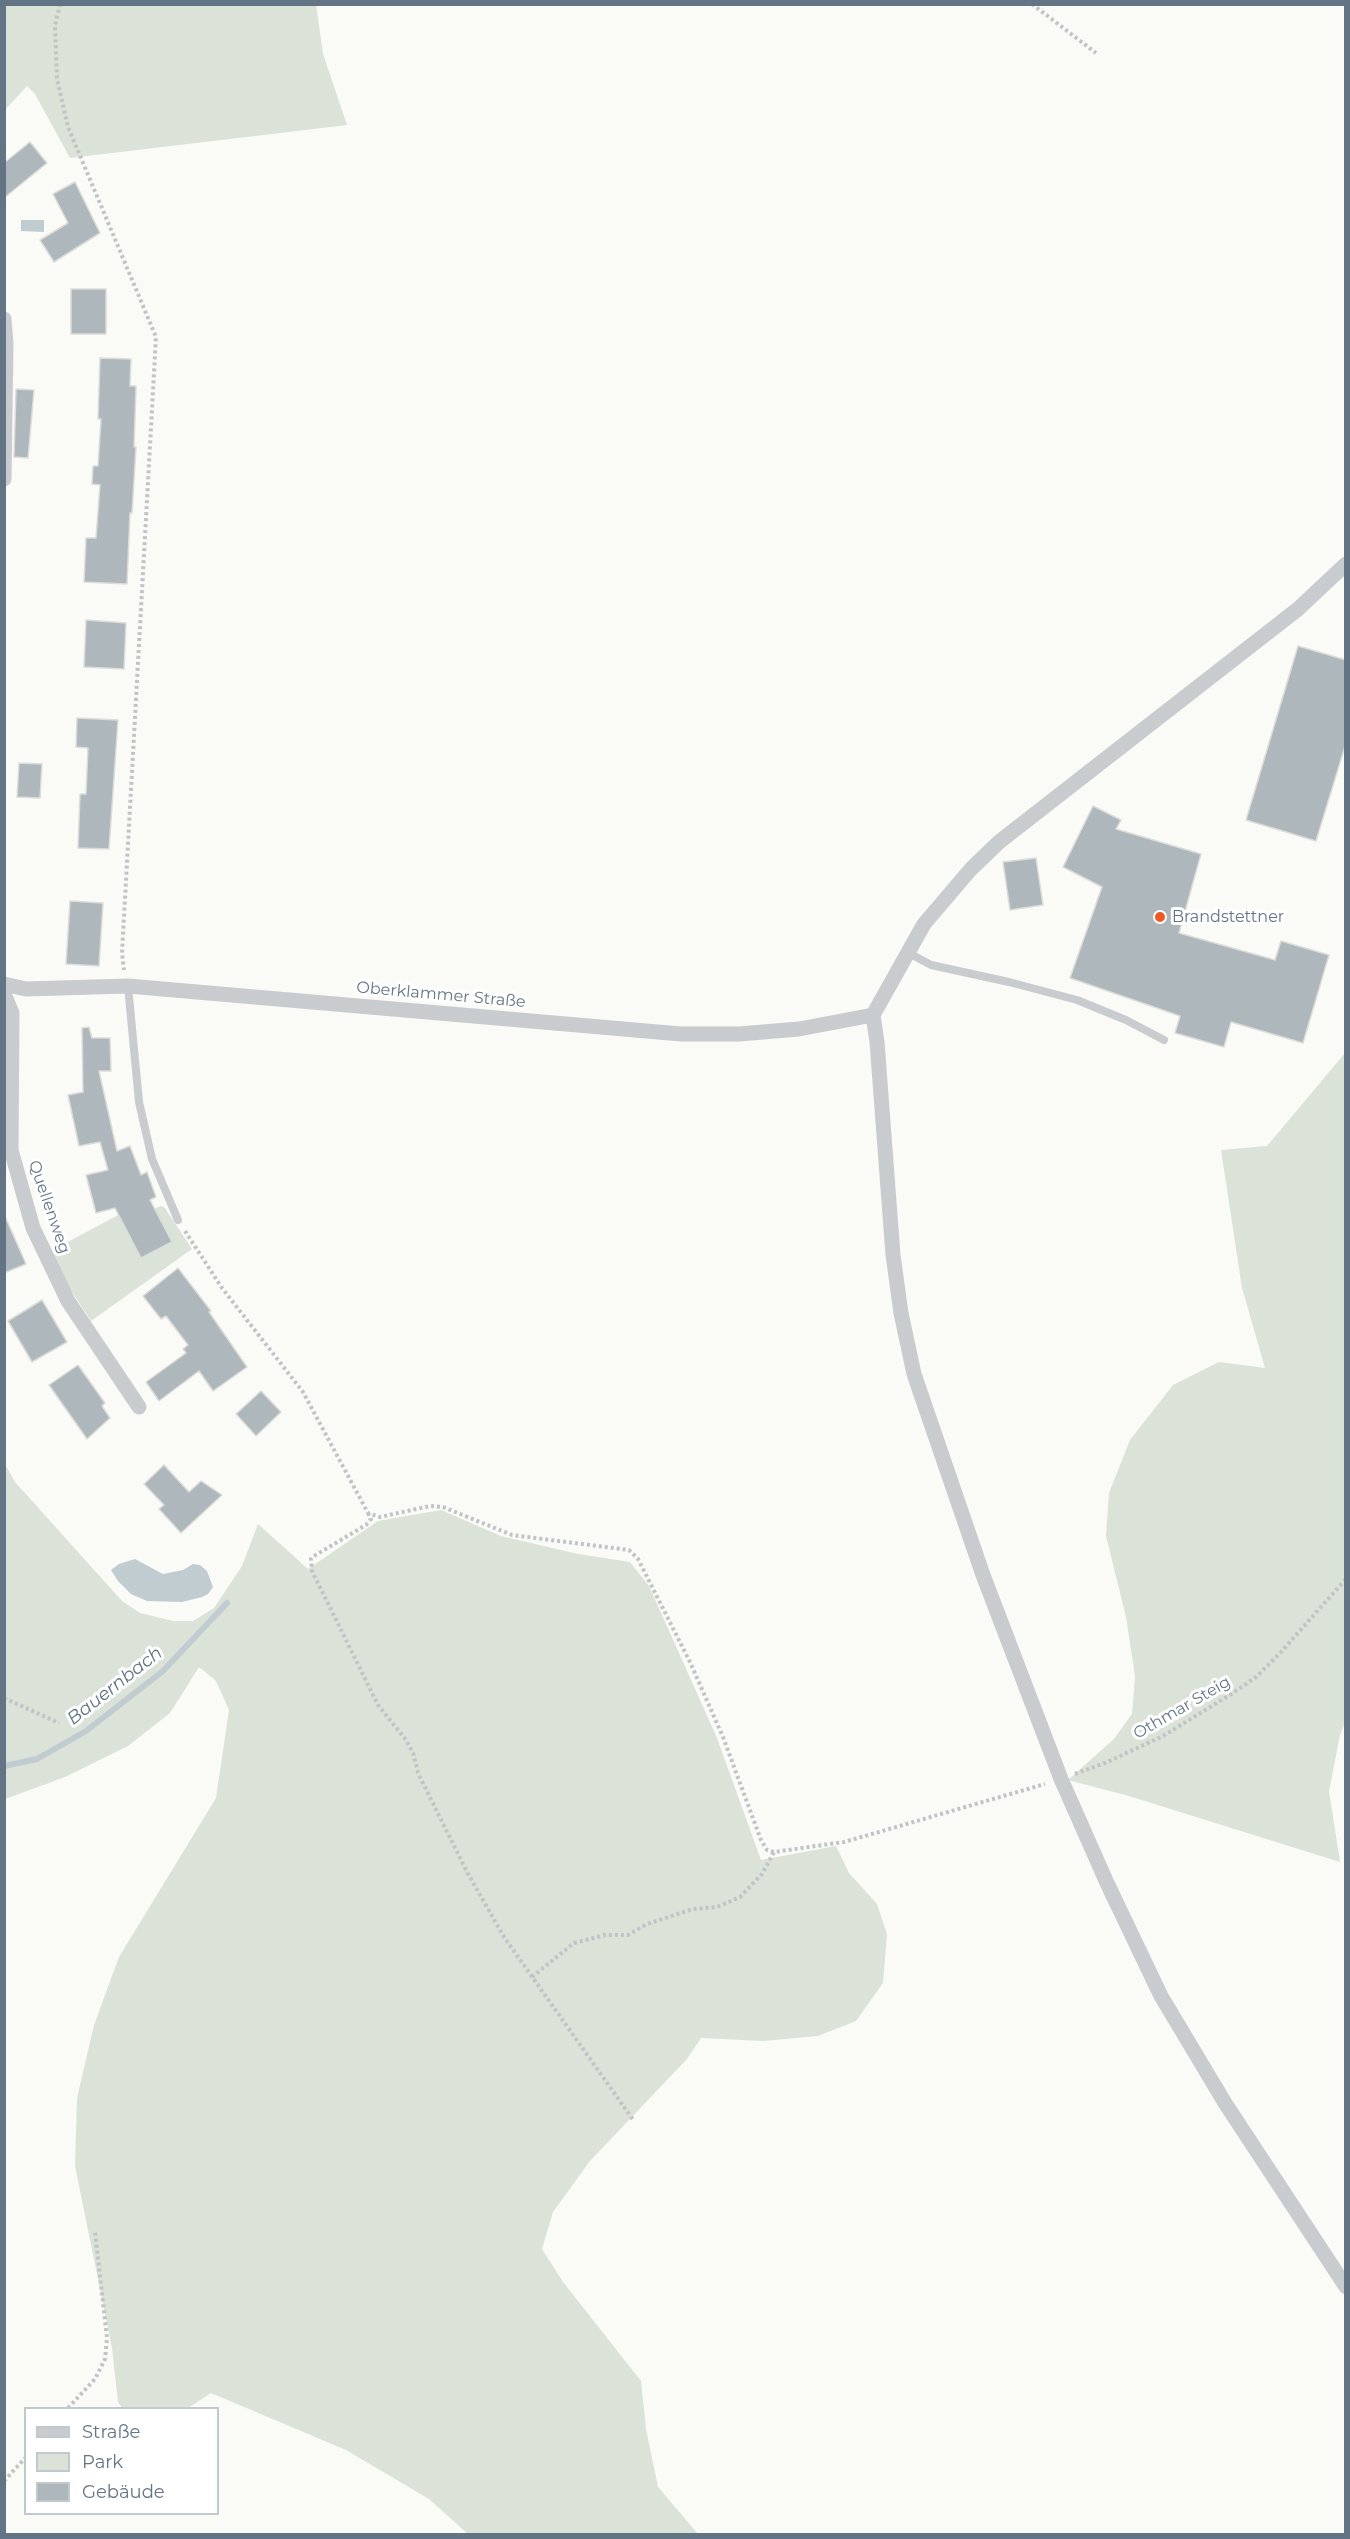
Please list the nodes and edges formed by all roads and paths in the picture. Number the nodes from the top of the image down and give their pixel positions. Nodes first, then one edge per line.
1 (60, 4) edge
2 (1032, 4) edge
3 (1096, 53) dead end
4 (4, 319) edge
5 (4, 478) edge
6 (1346, 564) edge
7 (907, 952) junction
8 (4, 984) edge
9 (128, 986) junction
10 (4, 994) edge
11 (873, 1015) junction
12 (1164, 1040) dead end
13 (178, 1220) joint
14 (139, 1407) dead end
15 (368, 1513) junction
16 (1346, 1579) edge
17 (4, 1698) edge
18 (59, 1723) dead end
19 (1061, 1779) junction
20 (774, 1851) junction
21 (532, 1977) junction
22 (634, 2121) dead end
23 (95, 2232) dead end
24 (1346, 2287) edge
25 (70, 2407) edge
26 (24, 2459) edge
27 (4, 2481) edge

1 - 9 path
2 - 3 path
4 - 5 street
6 - 7 street
7 - 11 street
7 - 12 lane
8 - 9 street, Oberklammer Straße
9 - 11 street, Oberklammer Straße
9 - 13 lane
10 - 14 street, Quellenweg
11 - 19 street
13 - 15 path
15 - 20 path
15 - 21 path
16 - 19 path, Othmar Steig
17 - 18 path
19 - 20 path, Othmar Steig
19 - 24 street
20 - 21 path
21 - 22 path
23 - 25 path
26 - 27 path

